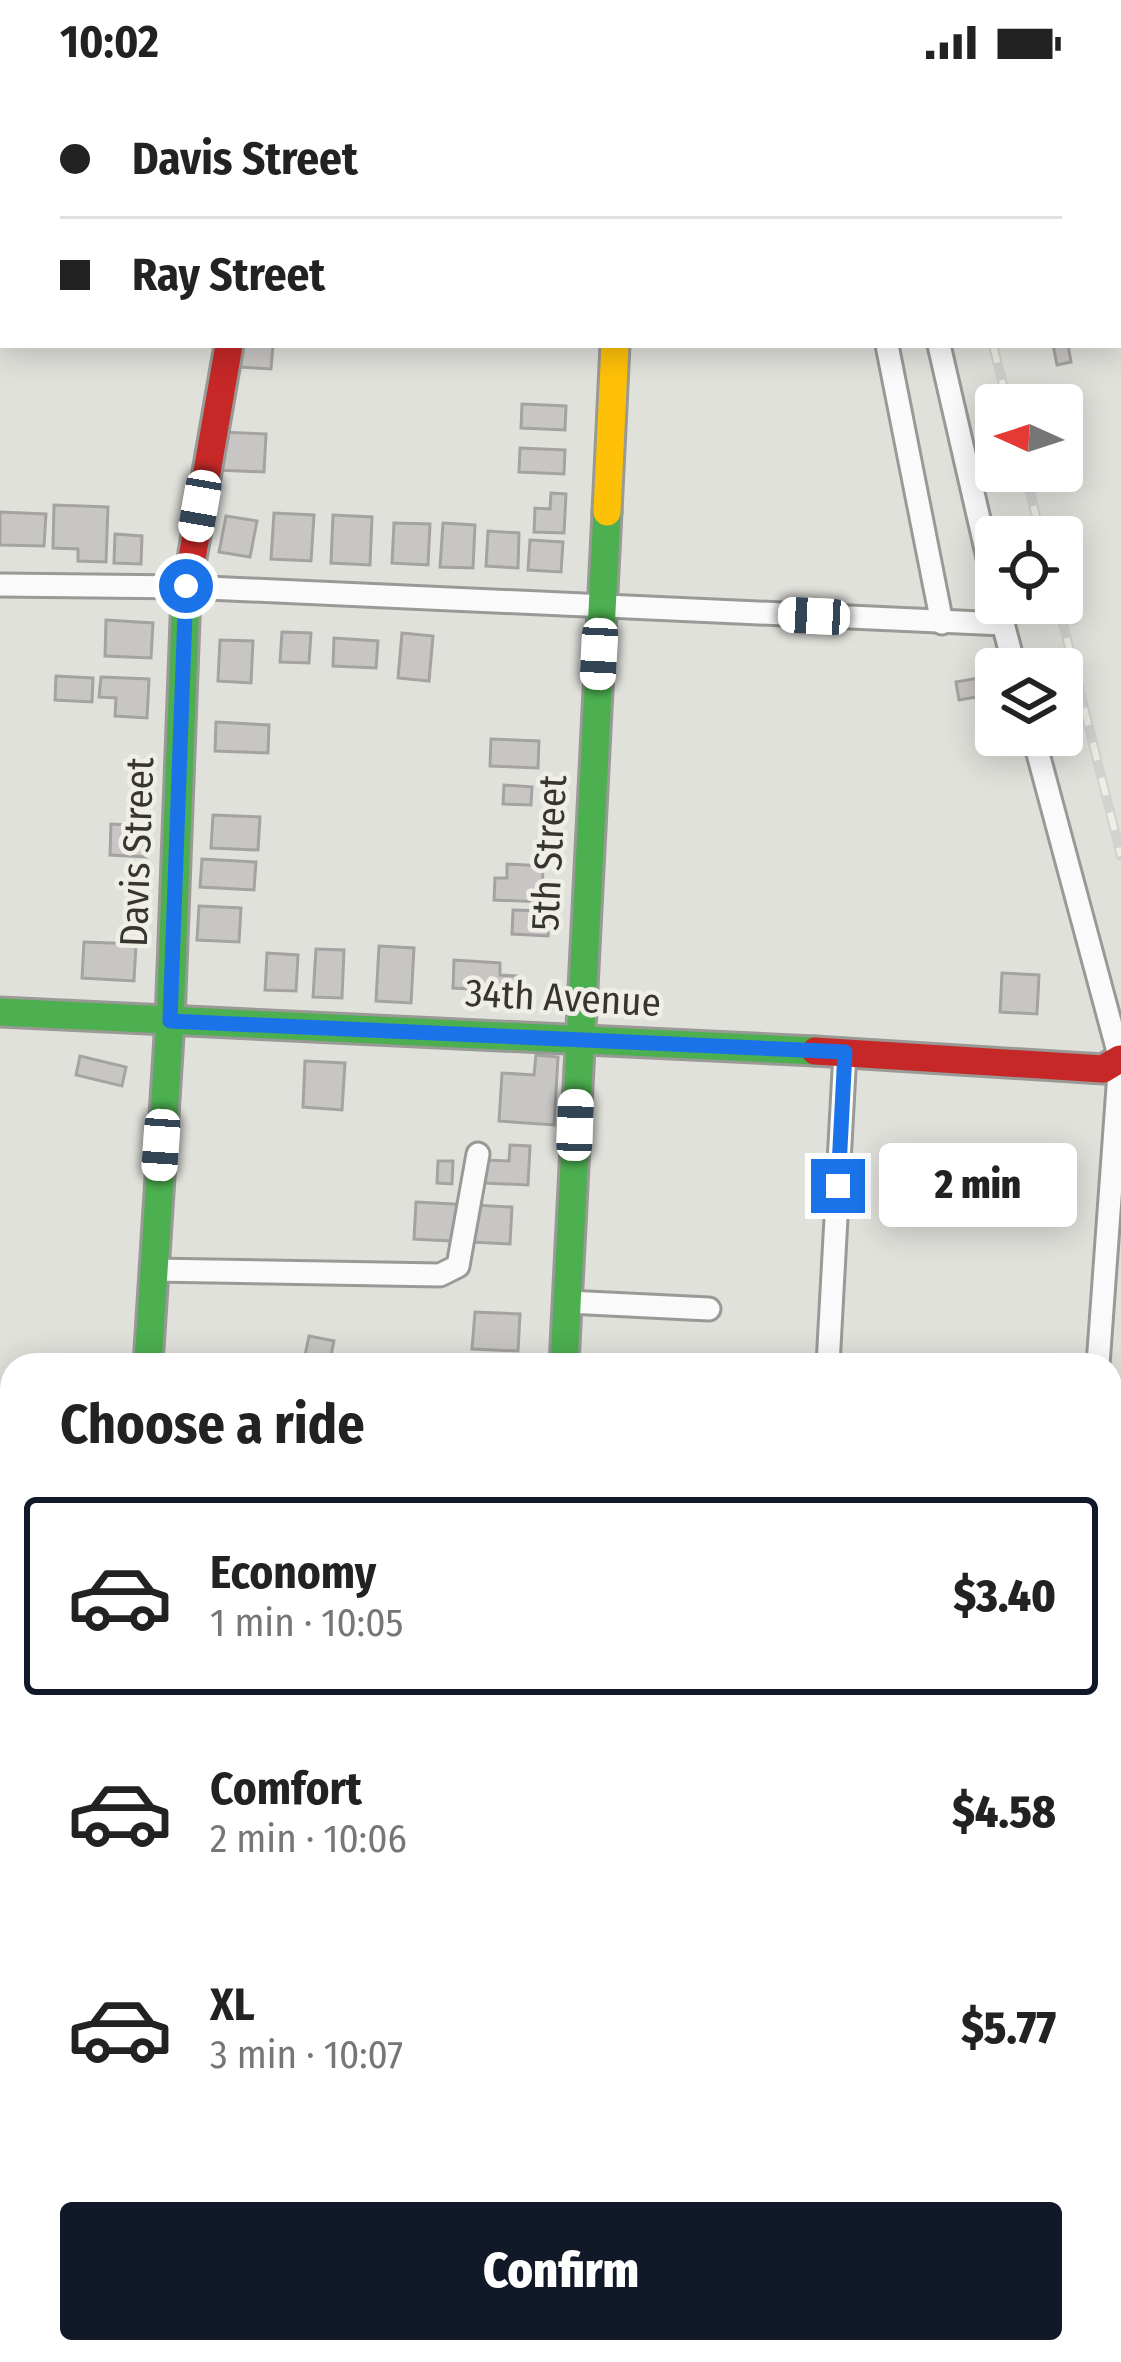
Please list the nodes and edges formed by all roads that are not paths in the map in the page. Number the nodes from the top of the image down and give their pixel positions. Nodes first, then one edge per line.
1 (228, 348) edge
2 (615, 348) edge
3 (887, 348) edge
4 (940, 348) edge
5 (978, 516) edge
6 (0, 586) edge
7 (186, 586) junction
8 (602, 606) junction
9 (975, 617) edge
10 (942, 623) junction
11 (1039, 756) edge
12 (0, 1012) edge
13 (170, 1021) junction
14 (578, 1036) junction
15 (845, 1052) junction
16 (1120, 1059) edge
17 (478, 1154) dead end
18 (153, 1270) junction
19 (568, 1302) junction
20 (709, 1310) dead end
21 (149, 1353) edge
22 (565, 1353) edge
23 (829, 1353) edge
24 (1099, 1353) edge

1 - 7 street, Davis Street
2 - 8 street, 5th Street
3 - 10 street
4 - 5 street
6 - 7 street
7 - 8 street
7 - 13 street, Davis Street
8 - 10 street
8 - 14 street, 5th Street
9 - 10 street
11 - 16 street
12 - 13 street, 34th Avenue
13 - 14 street, 34th Avenue
13 - 18 street, Davis Street
14 - 15 street, 34th Avenue
14 - 19 street, 5th Street
15 - 16 street, 34th Avenue
15 - 23 street
16 - 24 street
17 - 18 street
18 - 21 street, Davis Street
19 - 20 street
19 - 22 street, 5th Street

